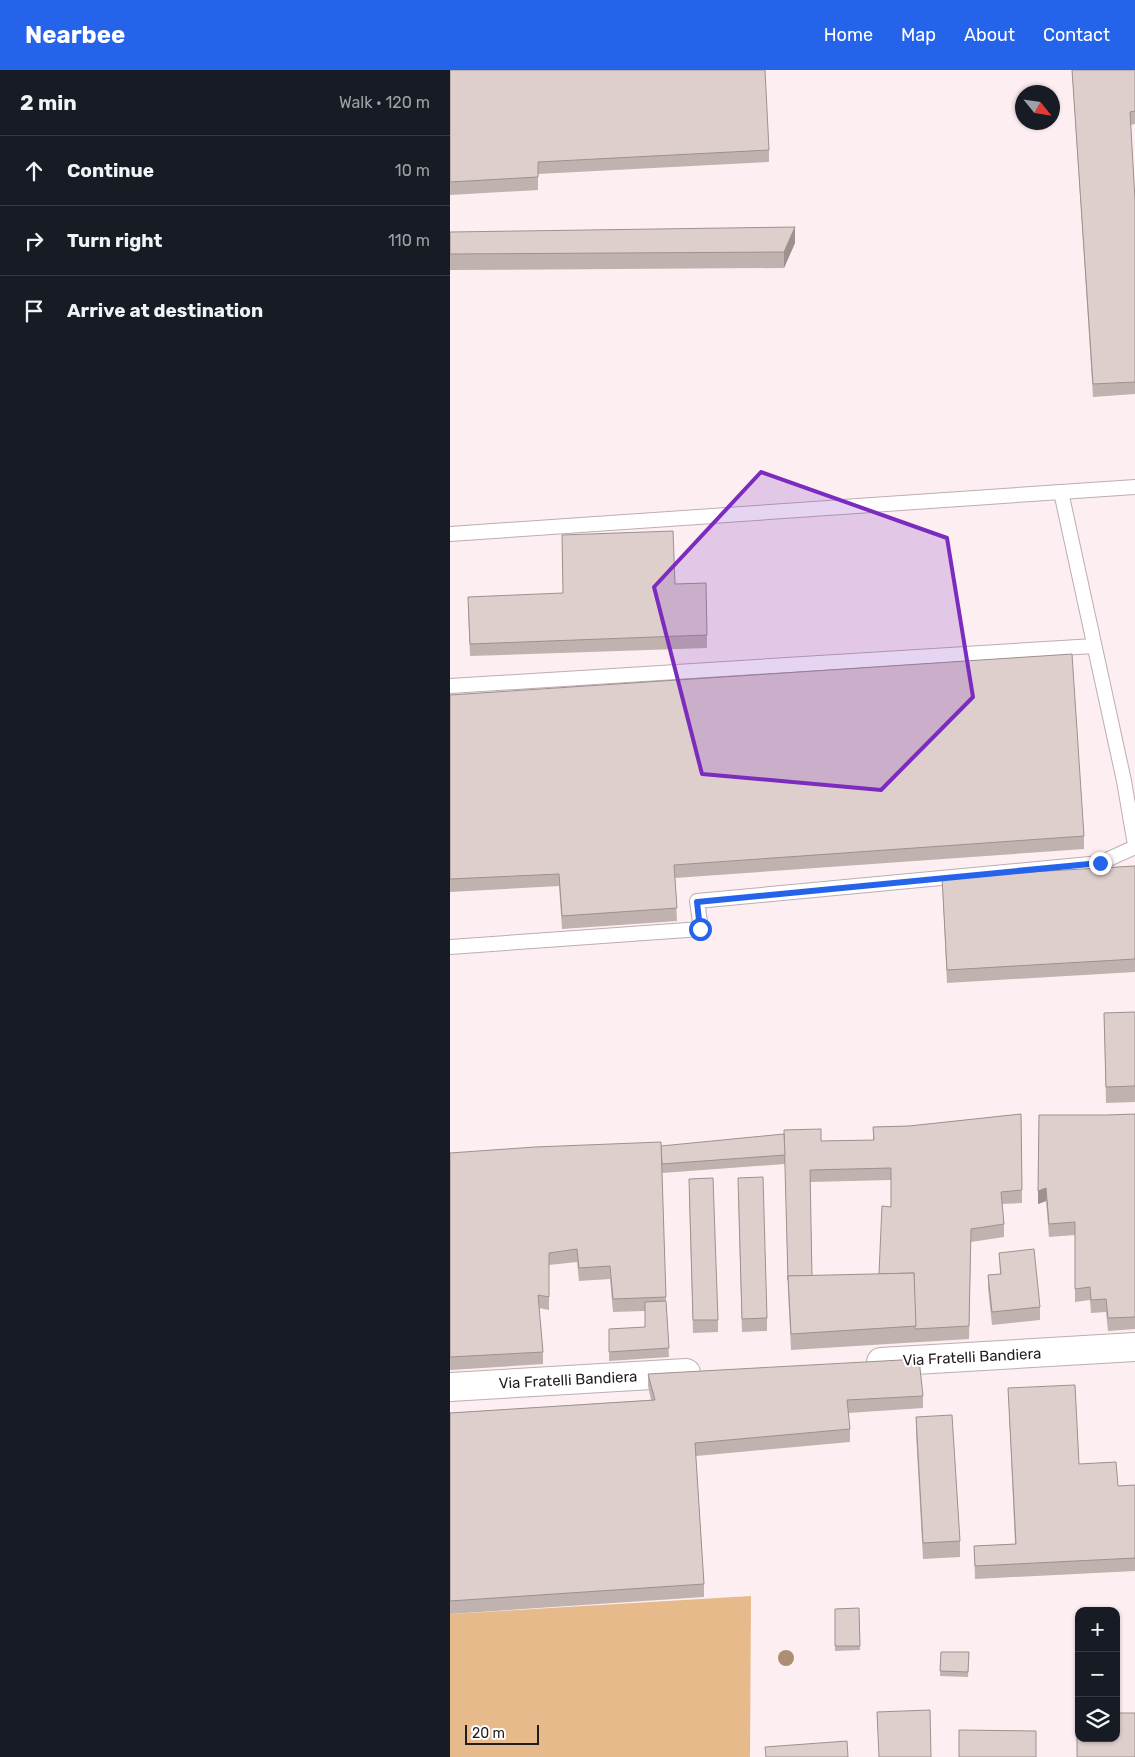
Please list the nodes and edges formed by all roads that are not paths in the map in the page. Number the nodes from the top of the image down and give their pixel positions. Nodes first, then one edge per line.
1 (1135, 486) edge
2 (1061, 492) junction
3 (450, 534) edge
4 (1094, 646) junction
5 (450, 686) edge
6 (1135, 846) edge
7 (450, 947) edge
8 (1135, 1347) edge
9 (857, 1363) edge
10 (708, 1372) edge
11 (450, 1387) edge

1 - 2 lane
2 - 3 lane
2 - 4 lane
4 - 5 lane
4 - 6 lane
6 - 7 lane
8 - 9 street, Via Fratelli Bandiera
10 - 11 street, Via Fratelli Bandiera

